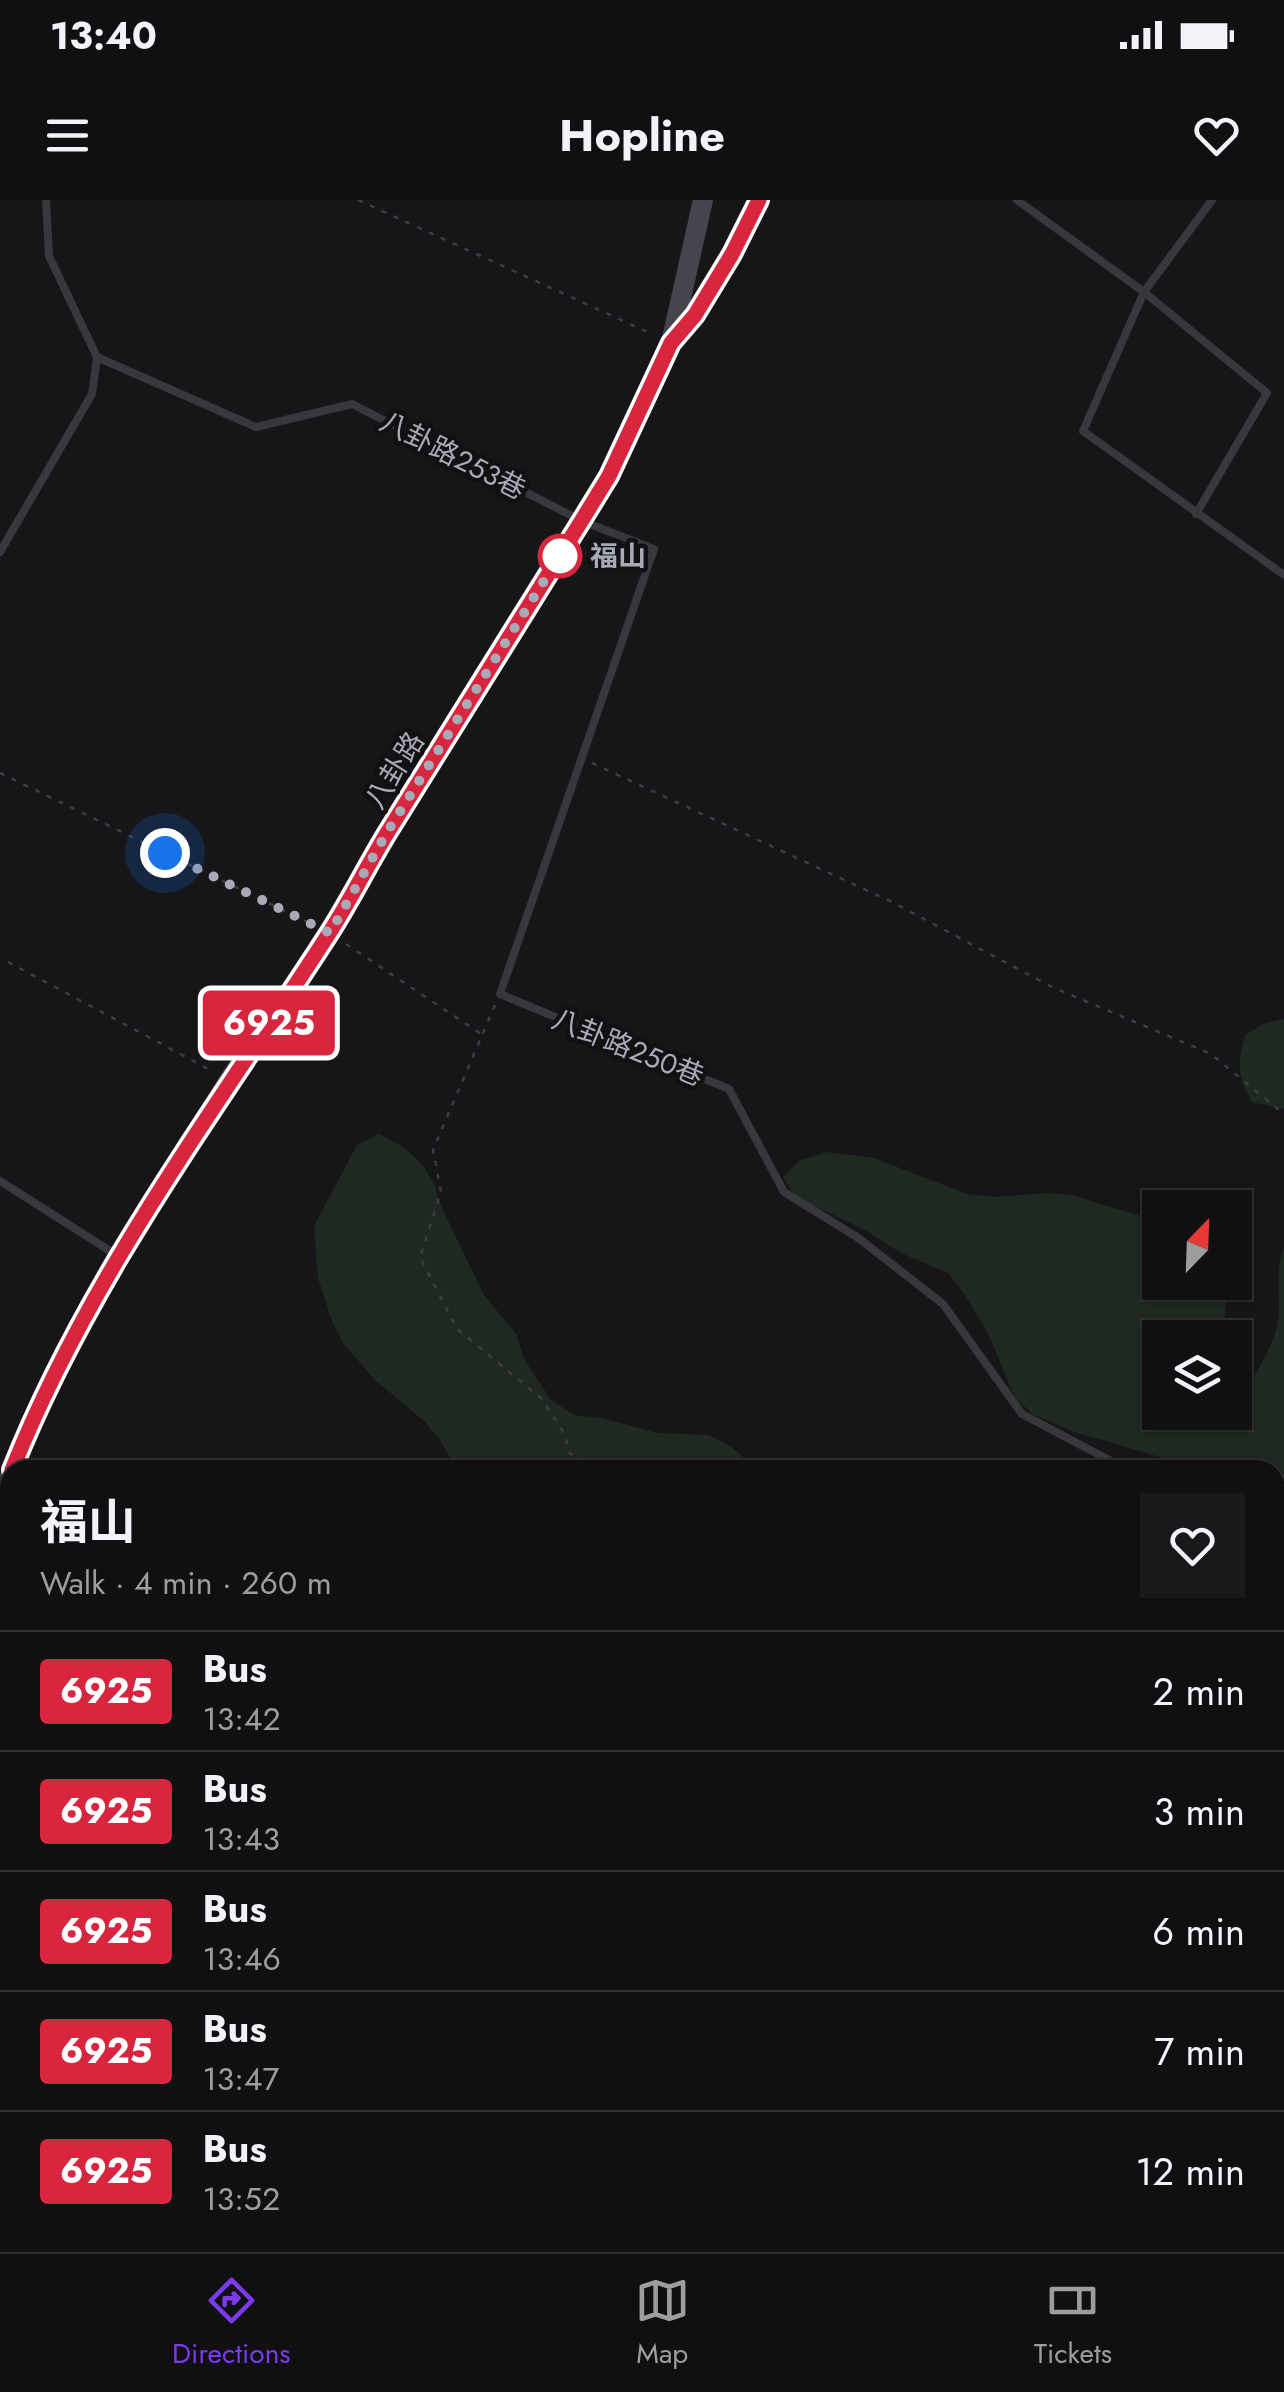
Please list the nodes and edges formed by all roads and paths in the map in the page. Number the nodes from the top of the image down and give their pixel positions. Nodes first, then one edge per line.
1 (46, 200) edge
2 (358, 200) edge
3 (703, 200) edge
4 (759, 200) edge
5 (1017, 200) edge
6 (1212, 200) edge
7 (1144, 292) junction
8 (671, 343) junction
9 (97, 357) junction
10 (1196, 514) junction
11 (582, 520) junction
12 (0, 552) edge
13 (1284, 575) edge
14 (582, 758) junction
15 (0, 773) edge
16 (330, 933) junction
17 (8, 962) dead end
18 (500, 994) junction
19 (484, 1036) junction
20 (229, 1080) junction
21 (1284, 1114) edge
22 (0, 1180) edge
23 (119, 1257) junction
24 (16, 1460) edge
25 (582, 1460) edge
26 (1110, 1460) edge

1 - 9 lane
2 - 8 path
3 - 8 main road
4 - 8 street, 八卦路
5 - 7 lane
6 - 7 lane
7 - 10 lane
7 - 10 lane
8 - 11 main road, 八卦路
9 - 11 lane, 八卦路253巷
9 - 12 lane
10 - 13 lane
11 - 14 lane
11 - 16 main road, 八卦路
14 - 18 lane
14 - 21 path
15 - 16 path
16 - 19 path
16 - 20 main road, 八卦路
17 - 20 path
18 - 19 path
18 - 26 lane, 八卦路250巷
19 - 25 path
20 - 23 main road, 八卦路
22 - 23 lane
23 - 24 main road, 八卦路

